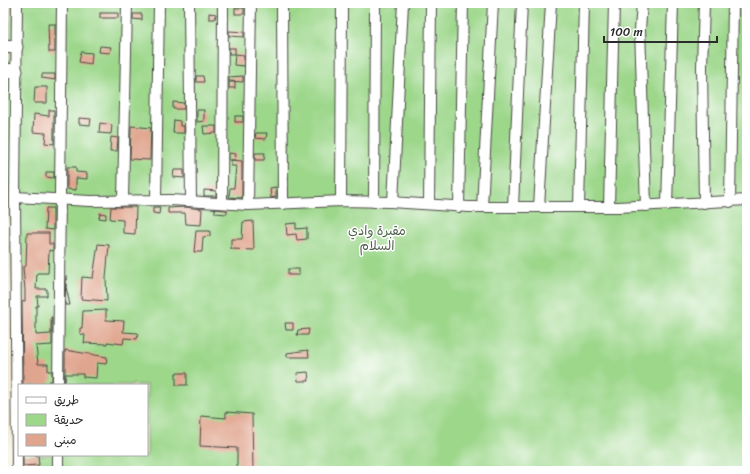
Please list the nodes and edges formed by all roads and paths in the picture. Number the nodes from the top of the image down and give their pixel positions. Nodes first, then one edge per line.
1 (17, 3) edge
2 (62, 3) edge
3 (127, 3) edge
4 (159, 3) edge
5 (189, 3) edge
6 (223, 3) edge
7 (251, 3) edge
8 (282, 3) edge
9 (342, 3) edge
10 (375, 3) edge
11 (403, 3) edge
12 (431, 3) edge
13 (463, 3) edge
14 (493, 3) edge
15 (522, 3) edge
16 (551, 3) edge
17 (584, 3) edge
18 (614, 3) edge
19 (642, 3) edge
20 (674, 3) edge
21 (704, 3) edge
22 (734, 3) edge
23 (3, 46) edge
24 (16, 47) junction
25 (10, 71) edge
26 (15, 197) junction
27 (59, 200) junction
28 (156, 200) junction
29 (747, 200) edge
30 (115, 201) junction
31 (191, 201) junction
32 (341, 201) junction
33 (374, 202) junction
34 (394, 202) junction
35 (730, 202) junction
36 (222, 203) junction
37 (704, 203) junction
38 (283, 204) junction
39 (429, 204) junction
40 (667, 204) junction
41 (248, 205) junction
42 (459, 206) junction
43 (646, 206) junction
44 (482, 207) junction
45 (513, 207) junction
46 (539, 207) junction
47 (580, 207) junction
48 (609, 207) junction
49 (58, 384) edge
50 (58, 456) edge
51 (17, 471) edge
52 (58, 471) edge

1 - 24 street
2 - 27 street
3 - 30 street
4 - 28 street
5 - 31 street
6 - 36 street
7 - 41 street
8 - 38 street
9 - 32 street
10 - 33 street
11 - 34 street
12 - 39 street
13 - 42 street
14 - 44 street
15 - 45 street
16 - 46 street
17 - 47 street
18 - 48 street
19 - 43 street
20 - 40 street
21 - 37 street
22 - 35 street
23 - 24 main road
24 - 25 street
25 - 26 street
26 - 27 street
26 - 51 street
27 - 30 street
27 - 49 street
28 - 30 street
28 - 31 street
29 - 35 street
31 - 36 street
32 - 33 street
32 - 38 street
33 - 34 street
34 - 39 street
35 - 37 street
36 - 41 street
37 - 40 street
38 - 41 street
39 - 42 street
40 - 43 street
42 - 44 street
43 - 48 street
44 - 45 street
45 - 46 street
46 - 47 street
47 - 48 street
50 - 52 street

